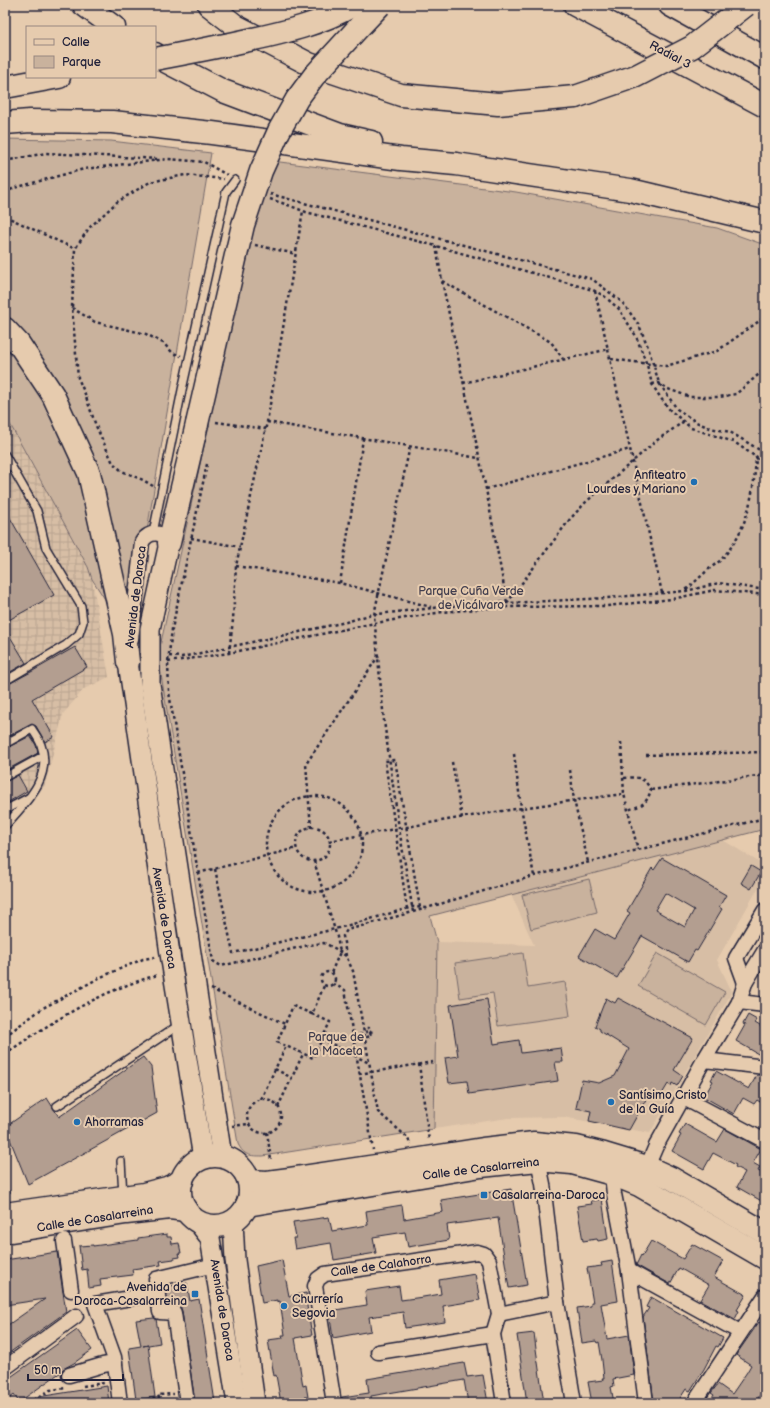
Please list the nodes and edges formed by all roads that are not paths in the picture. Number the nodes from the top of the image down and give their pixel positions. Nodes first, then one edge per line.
1 (209, 5) edge
2 (354, 5) edge
3 (380, 5) edge
4 (575, 5) edge
5 (670, 5) edge
6 (746, 5) edge
7 (90, 10) edge
8 (113, 26) edge
9 (156, 55) edge
10 (765, 58) edge
11 (156, 59) edge
12 (53, 78) edge
13 (5, 87) edge
14 (765, 106) edge
15 (5, 123) edge
16 (456, 164) junction
17 (235, 180) road end
18 (765, 222) edge
19 (5, 329) edge
20 (5, 455) edge
21 (170, 538) junction
22 (128, 662) junction
23 (5, 681) edge
24 (5, 744) edge
25 (43, 756) junction
26 (5, 777) edge
27 (32, 796) junction
28 (5, 810) edge
29 (5, 826) edge
30 (765, 910) edge
31 (765, 950) edge
32 (745, 983) junction
33 (739, 1002) junction
34 (765, 1005) edge
35 (181, 1024) junction
36 (704, 1060) junction
37 (765, 1067) edge
38 (684, 1098) junction
39 (57, 1106) dead end
40 (765, 1141) edge
41 (536, 1152) junction
42 (212, 1158) junction
43 (122, 1161) dead end
44 (612, 1174) junction
45 (643, 1176) junction
46 (182, 1181) junction
47 (248, 1181) junction
48 (123, 1196) junction
49 (8, 1203) edge
50 (240, 1213) junction
51 (191, 1215) junction
52 (5, 1232) edge
53 (765, 1232) edge
54 (64, 1241) dead end
55 (765, 1258) edge
56 (206, 1267) dead end
57 (629, 1271) junction
58 (71, 1290) dead end
59 (149, 1295) dead end
60 (765, 1296) edge
61 (557, 1302) junction
62 (499, 1314) junction
63 (76, 1316) dead end
64 (740, 1332) junction
65 (493, 1334) junction
66 (378, 1352) dead end
67 (115, 1363) junction
68 (5, 1368) edge
69 (69, 1376) dead end
70 (187, 1398) edge
71 (120, 1403) edge
72 (237, 1403) edge
73 (256, 1403) edge
74 (334, 1403) edge
75 (504, 1403) edge
76 (574, 1403) edge
77 (646, 1403) edge
78 (694, 1403) edge

1 - 6 main road, bridge
2 - 11 main road, bridge
3 - 21 main road, bridge
4 - 14 main road, Radial 3
5 - 10 main road
7 - 8 main road
9 - 16 main road
12 - 13 main road
15 - 16 main road
16 - 18 main road
17 - 21 lane
19 - 22 main road
20 - 23 lane
21 - 22 street, Avenida de Daroca
21 - 42 main road, Avenida de Daroca
22 - 35 main road, Avenida de Daroca
24 - 25 lane
25 - 26 lane
25 - 27 lane
27 - 28 lane
27 - 29 lane
30 - 32 street
31 - 32 street
32 - 33 street
33 - 34 street
33 - 36 street
35 - 39 lane
35 - 42 main road, Avenida de Daroca
36 - 37 street
36 - 38 street
38 - 40 street
38 - 45 street
41 - 44 main road, Calle de Casalarreina
41 - 45 main road, Calle de Casalarreina
41 - 47 main road, Calle de Casalarreina
41 - 50 main road, Calle de Casalarreina
41 - 61 street
42 - 46 main road
42 - 47 main road
43 - 48 lane
44 - 45 main road, Calle de Casalarreina
44 - 57 street
45 - 53 main road, Calle de Casalarreina
45 - 55 main road, Calle de Casalarreina
46 - 48 main road, Calle de Casalarreina
46 - 51 main road
47 - 50 main road
48 - 49 main road, Calle de Casalarreina
50 - 51 main road
50 - 73 main road, Avenida de Daroca
51 - 52 main road, Calle de Casalarreina
51 - 72 main road, Avenida de Daroca
54 - 58 street
56 - 70 street
57 - 64 street
57 - 77 street
59 - 67 street
60 - 64 street
61 - 62 street
61 - 76 street
62 - 65 street, Calle de Calahorra
62 - 74 street, Calle de Calahorra
63 - 68 street
64 - 78 street
65 - 66 street
65 - 75 street, Calle de Calahorra
67 - 69 street
67 - 71 street

